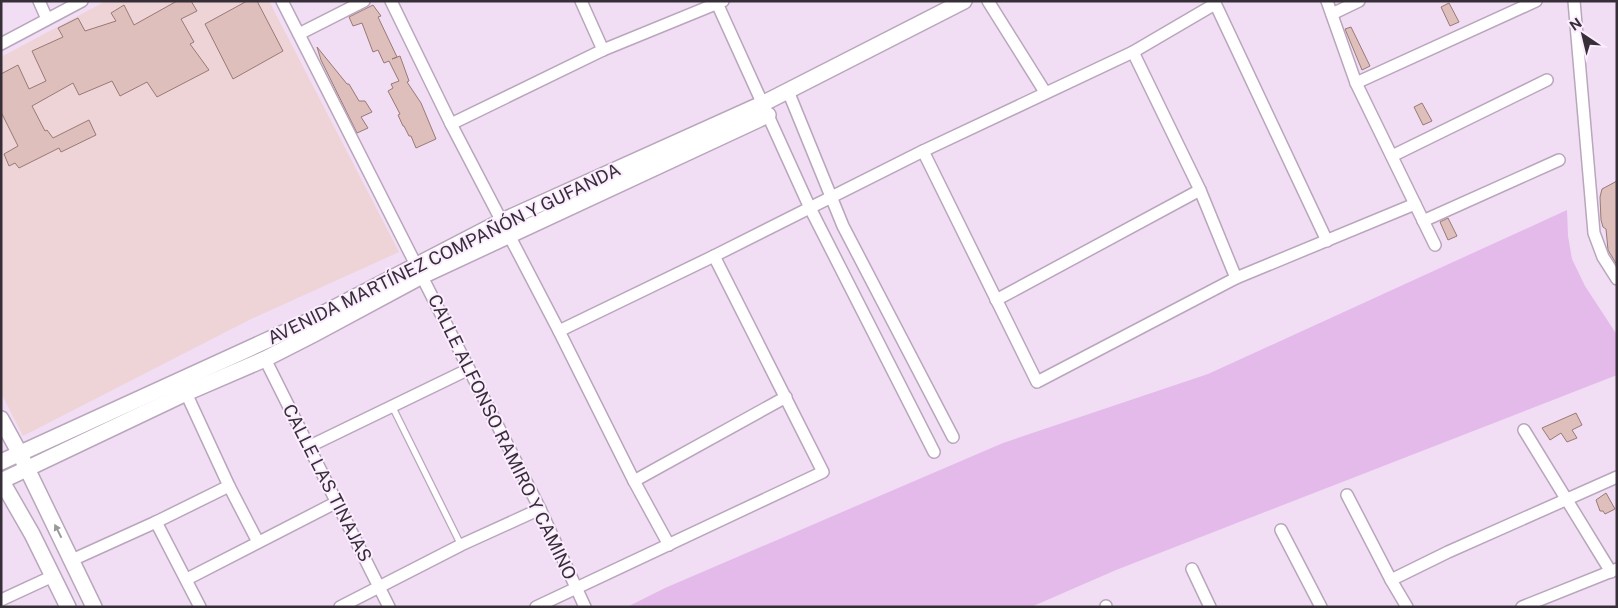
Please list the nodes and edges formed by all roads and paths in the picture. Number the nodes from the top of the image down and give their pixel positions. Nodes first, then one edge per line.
1 (39, 1) edge
2 (82, 1) edge
3 (282, 1) edge
4 (364, 1) edge
5 (391, 1) edge
6 (581, 1) edge
7 (964, 1) edge
8 (988, 1) edge
9 (1328, 1) edge
10 (1359, 1) edge
11 (1536, 1) edge
12 (1574, 1) edge
13 (719, 2) edge
14 (1214, 2) edge
15 (1332, 14) junction
16 (47, 19) junction
17 (299, 34) junction
18 (1, 44) edge
19 (602, 50) junction
20 (1133, 52) junction
21 (1547, 80) dead end
22 (1356, 83) junction
23 (788, 90) junction
24 (1046, 92) junction
25 (766, 109) junction
26 (451, 124) junction
27 (923, 151) junction
28 (1392, 156) junction
29 (1559, 160) dead end
30 (1200, 190) junction
31 (830, 198) junction
32 (1415, 204) junction
33 (810, 208) junction
34 (1423, 221) junction
35 (506, 228) junction
36 (1327, 241) junction
37 (1435, 245) dead end
38 (714, 256) junction
39 (419, 270) junction
40 (1236, 278) junction
41 (1617, 279) edge
42 (996, 300) junction
43 (559, 331) junction
44 (265, 359) junction
45 (469, 369) junction
46 (186, 392) junction
47 (786, 398) junction
48 (392, 406) junction
49 (1, 419) edge
50 (1524, 430) dead end
51 (953, 437) dead end
52 (308, 447) junction
53 (19, 452) junction
54 (934, 452) dead end
55 (1, 462) edge
56 (26, 468) junction
57 (1617, 477) edge
58 (1, 481) edge
59 (634, 481) junction
60 (229, 486) junction
61 (1347, 495) dead end
62 (1566, 499) junction
63 (337, 502) junction
64 (540, 509) junction
65 (156, 522) junction
66 (1281, 530) dead end
67 (258, 542) junction
68 (461, 545) junction
69 (669, 545) junction
70 (72, 560) junction
71 (1192, 569) dead end
72 (1614, 570) edge
73 (53, 576) junction
74 (187, 579) junction
75 (1391, 580) junction
76 (380, 587) junction
77 (575, 587) junction
78 (1, 600) edge
79 (68, 607) edge
80 (94, 607) edge
81 (200, 607) edge
82 (340, 607) edge
83 (389, 607) edge
84 (536, 607) edge
85 (585, 607) edge
86 (1210, 607) edge
87 (1321, 607) edge
88 (1407, 607) edge
89 (1522, 607) edge

1 - 16 street
2 - 16 street
3 - 17 street, CALLE ALFONSO RAMIRO Y CAMINO
4 - 17 street
5 - 26 street
6 - 19 street
7 - 23 street, AVENIDA MARTÍNEZ COMPAÑÓN Y GUFANDA
8 - 24 street
9 - 15 street
10 - 15 street
11 - 22 street
12 - 41 street
13 - 19 street
13 - 25 street
14 - 20 street
14 - 36 street
15 - 22 street
16 - 18 street
17 - 39 street, CALLE ALFONSO RAMIRO Y CAMINO
19 - 26 street
20 - 24 street
20 - 30 street
21 - 28 street
22 - 28 street
23 - 25 street, AVENIDA MARTÍNEZ COMPAÑÓN Y GUFANDA
23 - 31 street
24 - 27 street
25 - 33 street
25 - 35 street, AVENIDA MARTÍNEZ COMPAÑÓN Y GUFANDA
26 - 35 street
27 - 31 street
27 - 42 street
28 - 32 street
29 - 34 street
30 - 40 street
30 - 42 street
31 - 33 street
31 - 51 street
32 - 34 street
32 - 36 street
33 - 38 street
33 - 54 street
34 - 37 street
35 - 39 street, AVENIDA MARTÍNEZ COMPAÑÓN Y GUFANDA
35 - 43 street
36 - 40 street
38 - 43 street
38 - 47 street
39 - 44 street, AVENIDA MARTÍNEZ COMPAÑÓN Y GUFANDA
39 - 45 street, CALLE ALFONSO RAMIRO Y CAMINO
39 - 53 street, AVENIDA MARTÍNEZ COMPAÑÓN Y GUFANDA
40 - 42 street
43 - 59 street
44 - 46 street, AVENIDA MARTÍNEZ COMPAÑÓN Y GUFANDA
44 - 52 street, CALLE LAS TINAJAS
45 - 48 street
45 - 64 street, CALLE ALFONSO RAMIRO Y CAMINO
46 - 56 street, AVENIDA MARTÍNEZ COMPAÑÓN Y GUFANDA
46 - 60 street
47 - 59 street
47 - 69 street
48 - 52 street
48 - 68 lane
49 - 53 street
50 - 62 street
52 - 63 street, CALLE LAS TINAJAS
53 - 55 street, AVENIDA MARTÍNEZ COMPAÑÓN Y GUFANDA
53 - 56 street
56 - 58 street, AVENIDA MARTÍNEZ COMPAÑÓN Y GUFANDA
70 -> 56 street
57 - 62 street
58 - 73 street
59 - 69 street
60 - 65 street
60 - 67 street
61 - 75 street
62 - 72 street
62 - 75 street
63 - 67 street
63 - 76 street, CALLE LAS TINAJAS
64 - 68 street
64 - 77 street, CALLE ALFONSO RAMIRO Y CAMINO
65 - 70 street
65 - 74 street
66 - 87 street
67 - 74 street
68 - 76 street
69 - 77 street
70 - 80 street
71 - 86 street
72 - 89 street
73 - 78 street
73 - 79 street
74 - 81 street
75 - 88 street
76 - 82 street
76 - 83 street, CALLE LAS TINAJAS
77 - 84 street
77 - 85 street, CALLE ALFONSO RAMIRO Y CAMINO

